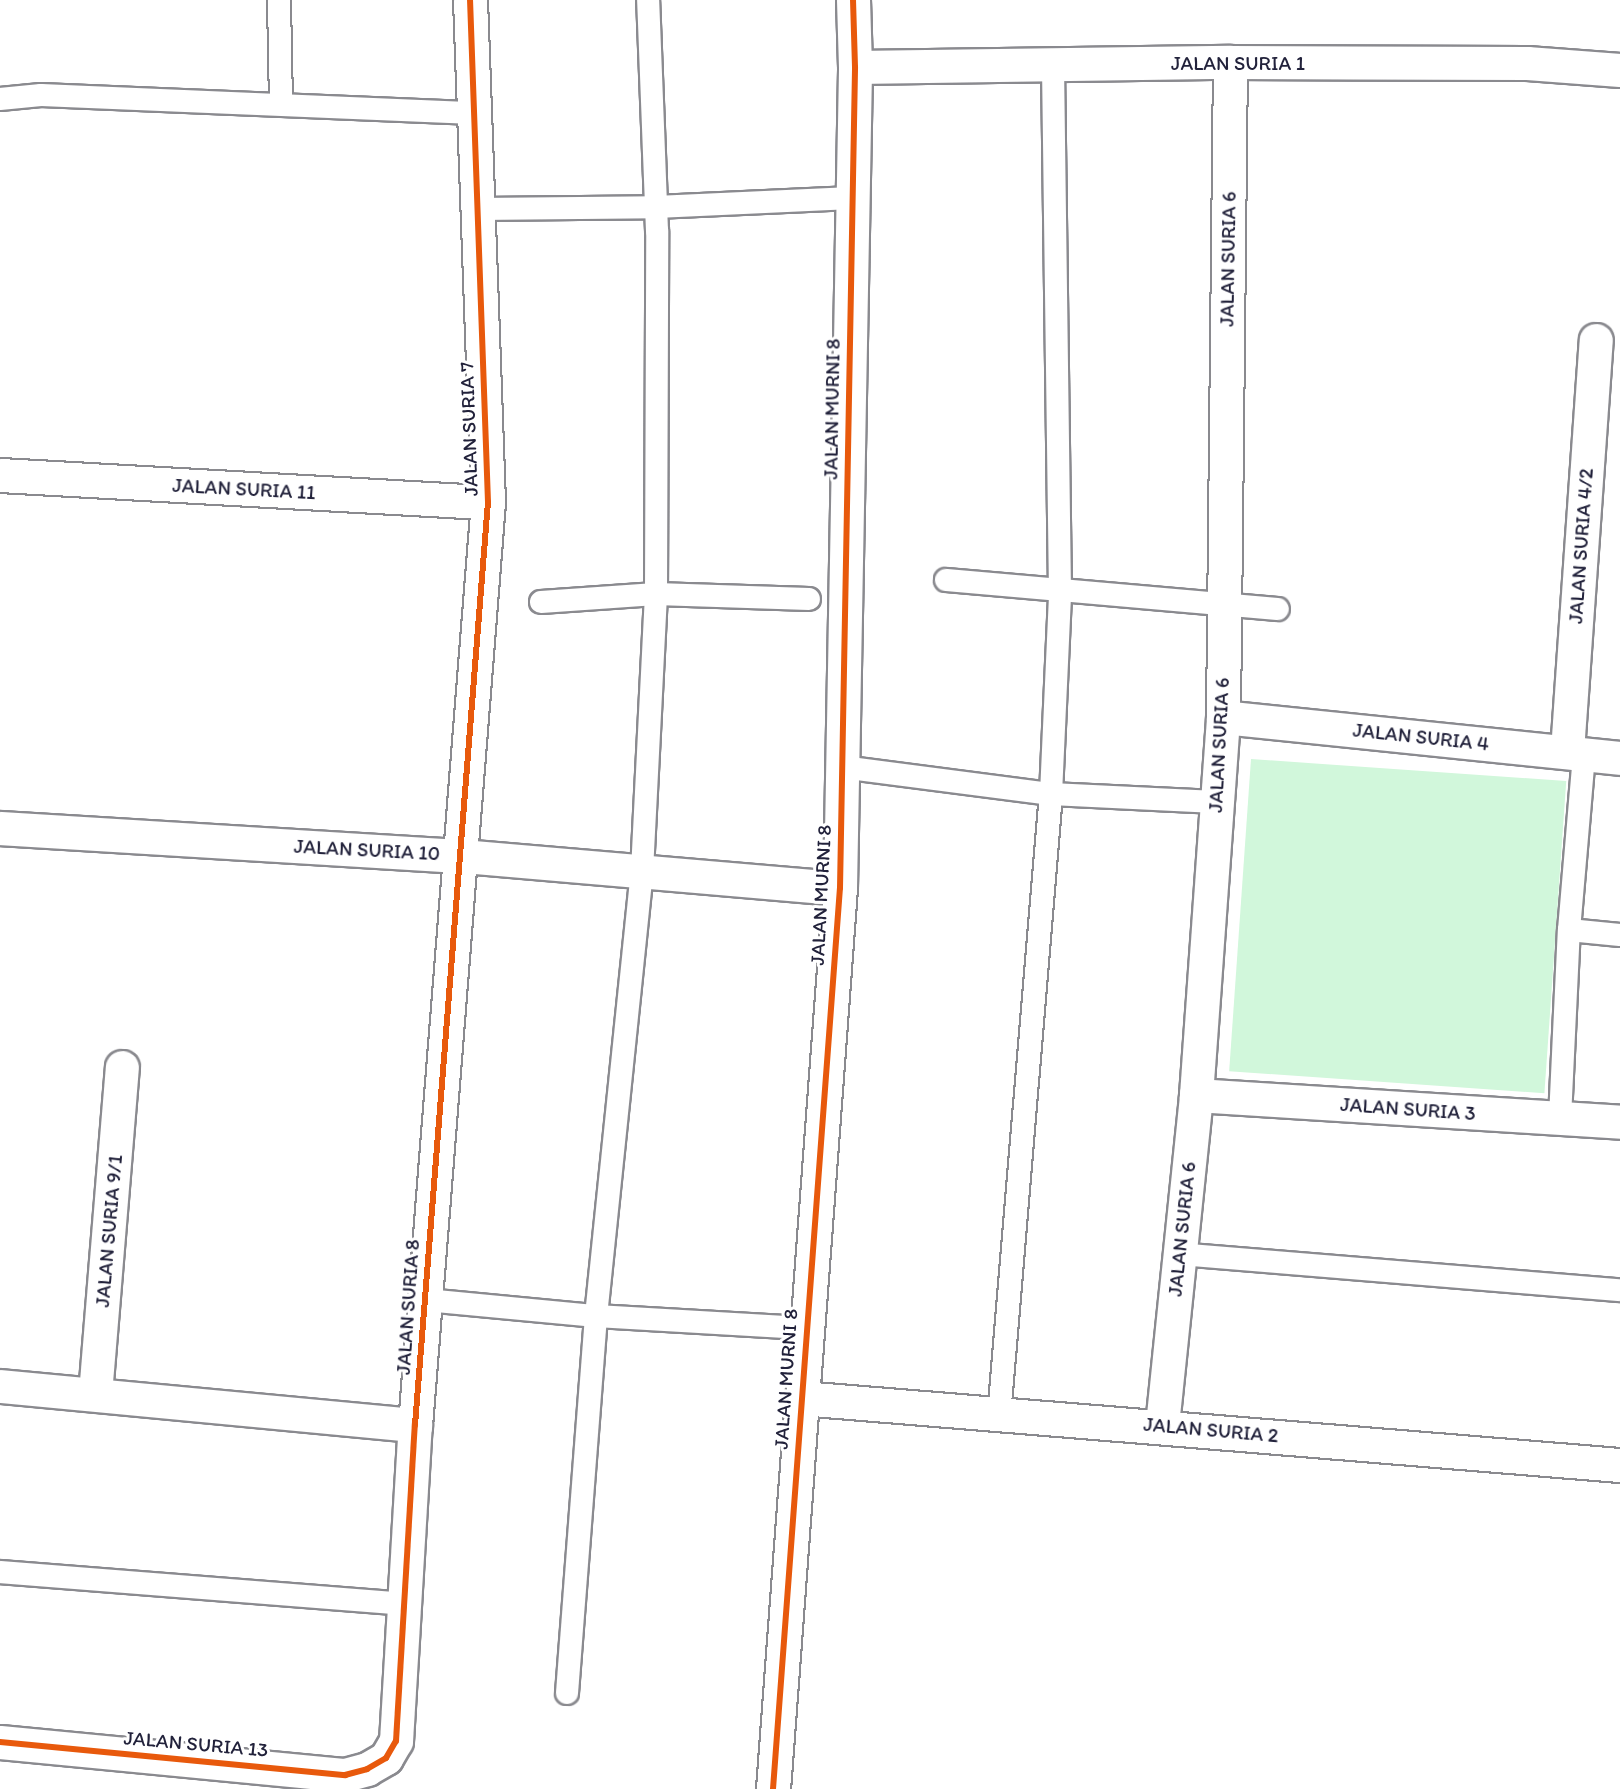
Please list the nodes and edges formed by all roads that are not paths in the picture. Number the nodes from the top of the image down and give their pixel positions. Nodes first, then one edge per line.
1 (279, 0) edge
2 (470, 0) edge
3 (648, 0) edge
4 (853, 0) edge
5 (1230, 62) junction
6 (1053, 64) junction
7 (855, 67) junction
8 (1620, 70) edge
9 (0, 99) edge
10 (281, 103) junction
11 (474, 113) junction
12 (852, 198) junction
13 (656, 207) junction
14 (478, 209) junction
15 (1596, 340) dead end
16 (0, 475) edge
17 (488, 502) junction
18 (946, 580) dead end
19 (1060, 592) junction
20 (656, 594) junction
21 (809, 599) dead end
22 (541, 602) dead end
23 (1224, 605) junction
24 (1278, 609) dead end
25 (1223, 717) junction
26 (1576, 753) junction
27 (1620, 758) edge
28 (843, 767) junction
29 (1051, 794) junction
30 (1216, 802) junction
31 (0, 828) edge
32 (463, 856) junction
33 (642, 871) junction
34 (840, 888) junction
35 (1569, 930) junction
36 (1620, 935) edge
37 (122, 1067) dead end
38 (1196, 1095) junction
39 (1560, 1118) junction
40 (1620, 1122) edge
41 (1179, 1254) junction
42 (1620, 1290) edge
43 (426, 1300) junction
44 (596, 1316) junction
45 (807, 1328) junction
46 (0, 1386) edge
47 (95, 1394) junction
48 (801, 1398) junction
49 (999, 1416) junction
50 (415, 1425) junction
51 (1162, 1425) junction
52 (1620, 1465) edge
53 (0, 1572) edge
54 (405, 1604) junction
55 (567, 1693) dead end
56 (0, 1742) edge
57 (386, 1758) joint
58 (773, 1789) edge

1 - 10 lane
2 - 11 street, JALAN SURIA 7
3 - 13 lane
4 - 7 street, JALAN MURNI 8
5 - 6 street, JALAN SURIA 1
5 - 8 street, JALAN SURIA 1
5 - 23 street, JALAN SURIA 6
6 - 7 street, JALAN SURIA 1
6 - 19 lane
7 - 12 street, JALAN MURNI 8
9 - 10 lane
10 - 11 lane
11 - 14 street, JALAN SURIA 7
12 - 13 lane
12 - 28 street, JALAN MURNI 8
13 - 14 lane
13 - 20 lane
14 - 17 street, JALAN SURIA 7
15 - 26 street, JALAN SURIA 4/2
16 - 17 street, JALAN SURIA 11
17 - 32 street, JALAN SURIA 7
18 - 19 lane
19 - 23 lane
19 - 29 lane
20 - 21 lane
20 - 22 lane
20 - 33 lane
23 - 24 lane
23 - 25 street, JALAN SURIA 6
25 - 26 street, JALAN SURIA 4
25 - 30 street, JALAN SURIA 6
26 - 27 street, JALAN SURIA 4
26 - 35 lane
28 - 29 lane
28 - 34 street, JALAN MURNI 8
29 - 30 lane
29 - 49 lane
30 - 38 street, JALAN SURIA 6
31 - 32 street, JALAN SURIA 10
32 - 33 street, JALAN SURIA 10
32 - 43 street, JALAN SURIA 8
33 - 34 street, JALAN SURIA 10
33 - 44 lane
34 - 45 street, JALAN MURNI 8
35 - 36 lane
35 - 39 lane
37 - 47 street, JALAN SURIA 9/1
38 - 39 street, JALAN SURIA 3
38 - 41 street, JALAN SURIA 6
39 - 40 street, JALAN SURIA 3
41 - 42 lane
41 - 51 street, JALAN SURIA 6
43 - 44 lane
43 - 50 street, JALAN SURIA 8
44 - 45 lane
44 - 55 lane
45 - 48 street, JALAN MURNI 8
46 - 47 street
47 - 50 street
48 - 49 street, JALAN SURIA 2
48 - 58 street, JALAN MURNI 8
49 - 51 street, JALAN SURIA 2
50 - 54 street, JALAN SURIA 8
51 - 52 street, JALAN SURIA 2
53 - 54 lane
54 - 57 street, JALAN SURIA 8
56 - 57 street, JALAN SURIA 13

